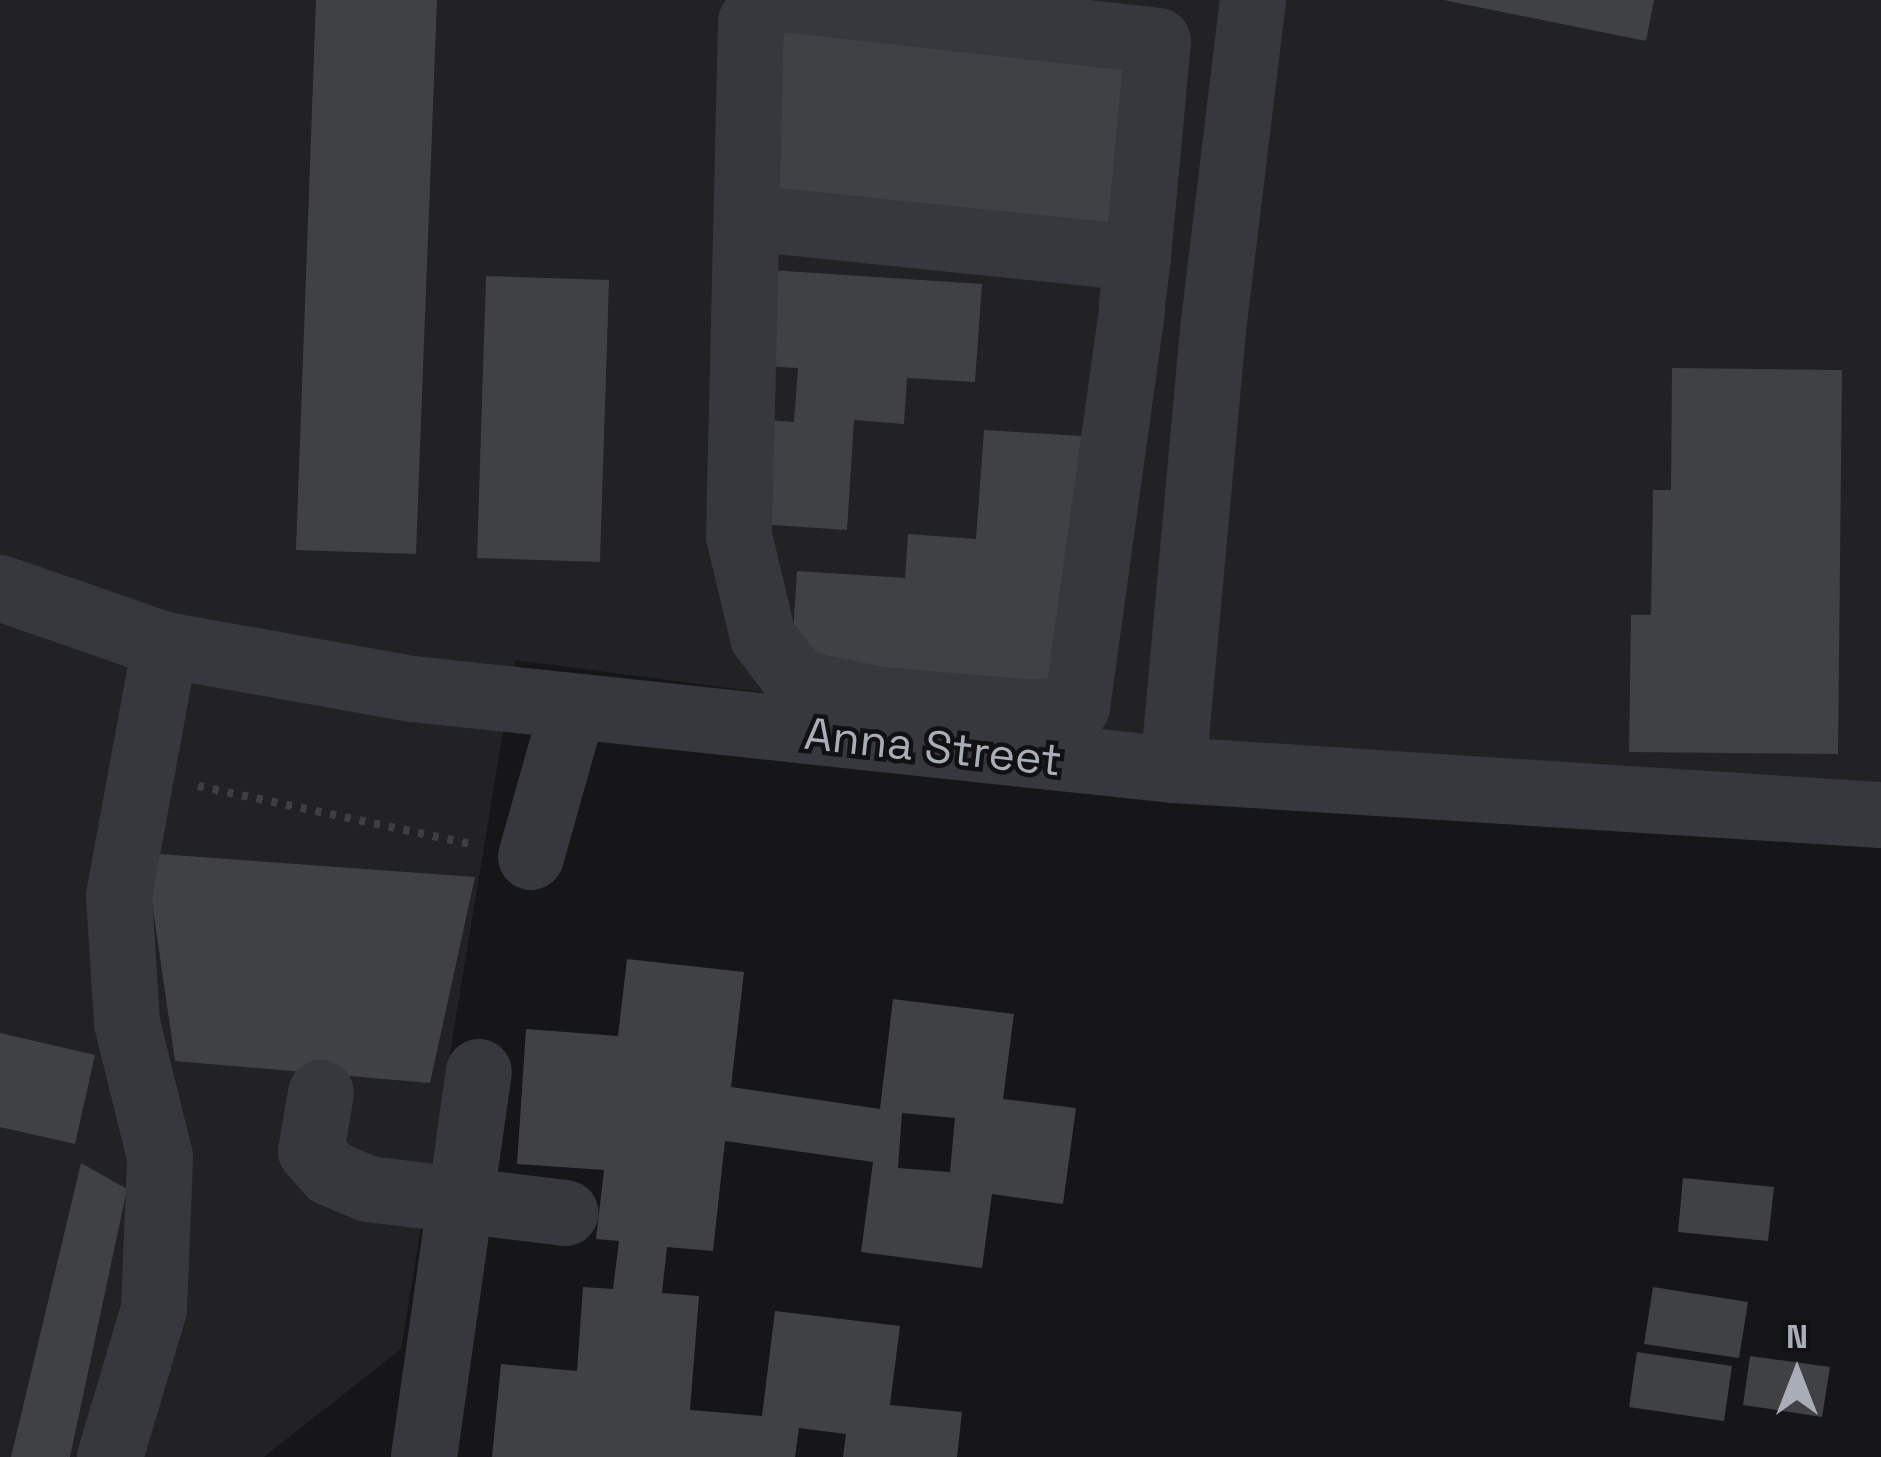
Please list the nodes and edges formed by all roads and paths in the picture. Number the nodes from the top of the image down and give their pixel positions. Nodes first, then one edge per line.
1 (789, 0) edge
2 (1253, 0) edge
3 (748, 218) junction
4 (1135, 284) junction
5 (1214, 314) junction
6 (0, 588) edge
7 (165, 645) junction
8 (573, 708) junction
9 (1173, 770) junction
10 (141, 774) junction
11 (1881, 814) edge
12 (531, 857) joint
13 (479, 1072) dead end
14 (321, 1093) dead end
15 (461, 1200) junction
16 (566, 1213) dead end
17 (110, 1457) edge
18 (424, 1457) edge

1 - 3 street
1 - 4 street
2 - 5 street
3 - 4 street
3 - 4 street
4 - 5 street
5 - 9 street
6 - 7 street, Anna Street
7 - 8 street, Anna Street
7 - 10 street
8 - 9 street, Anna Street
8 - 12 street
9 - 11 street, Anna Street
10 - 12 path
10 - 17 street
13 - 15 street
14 - 15 street
15 - 16 street
15 - 18 street

